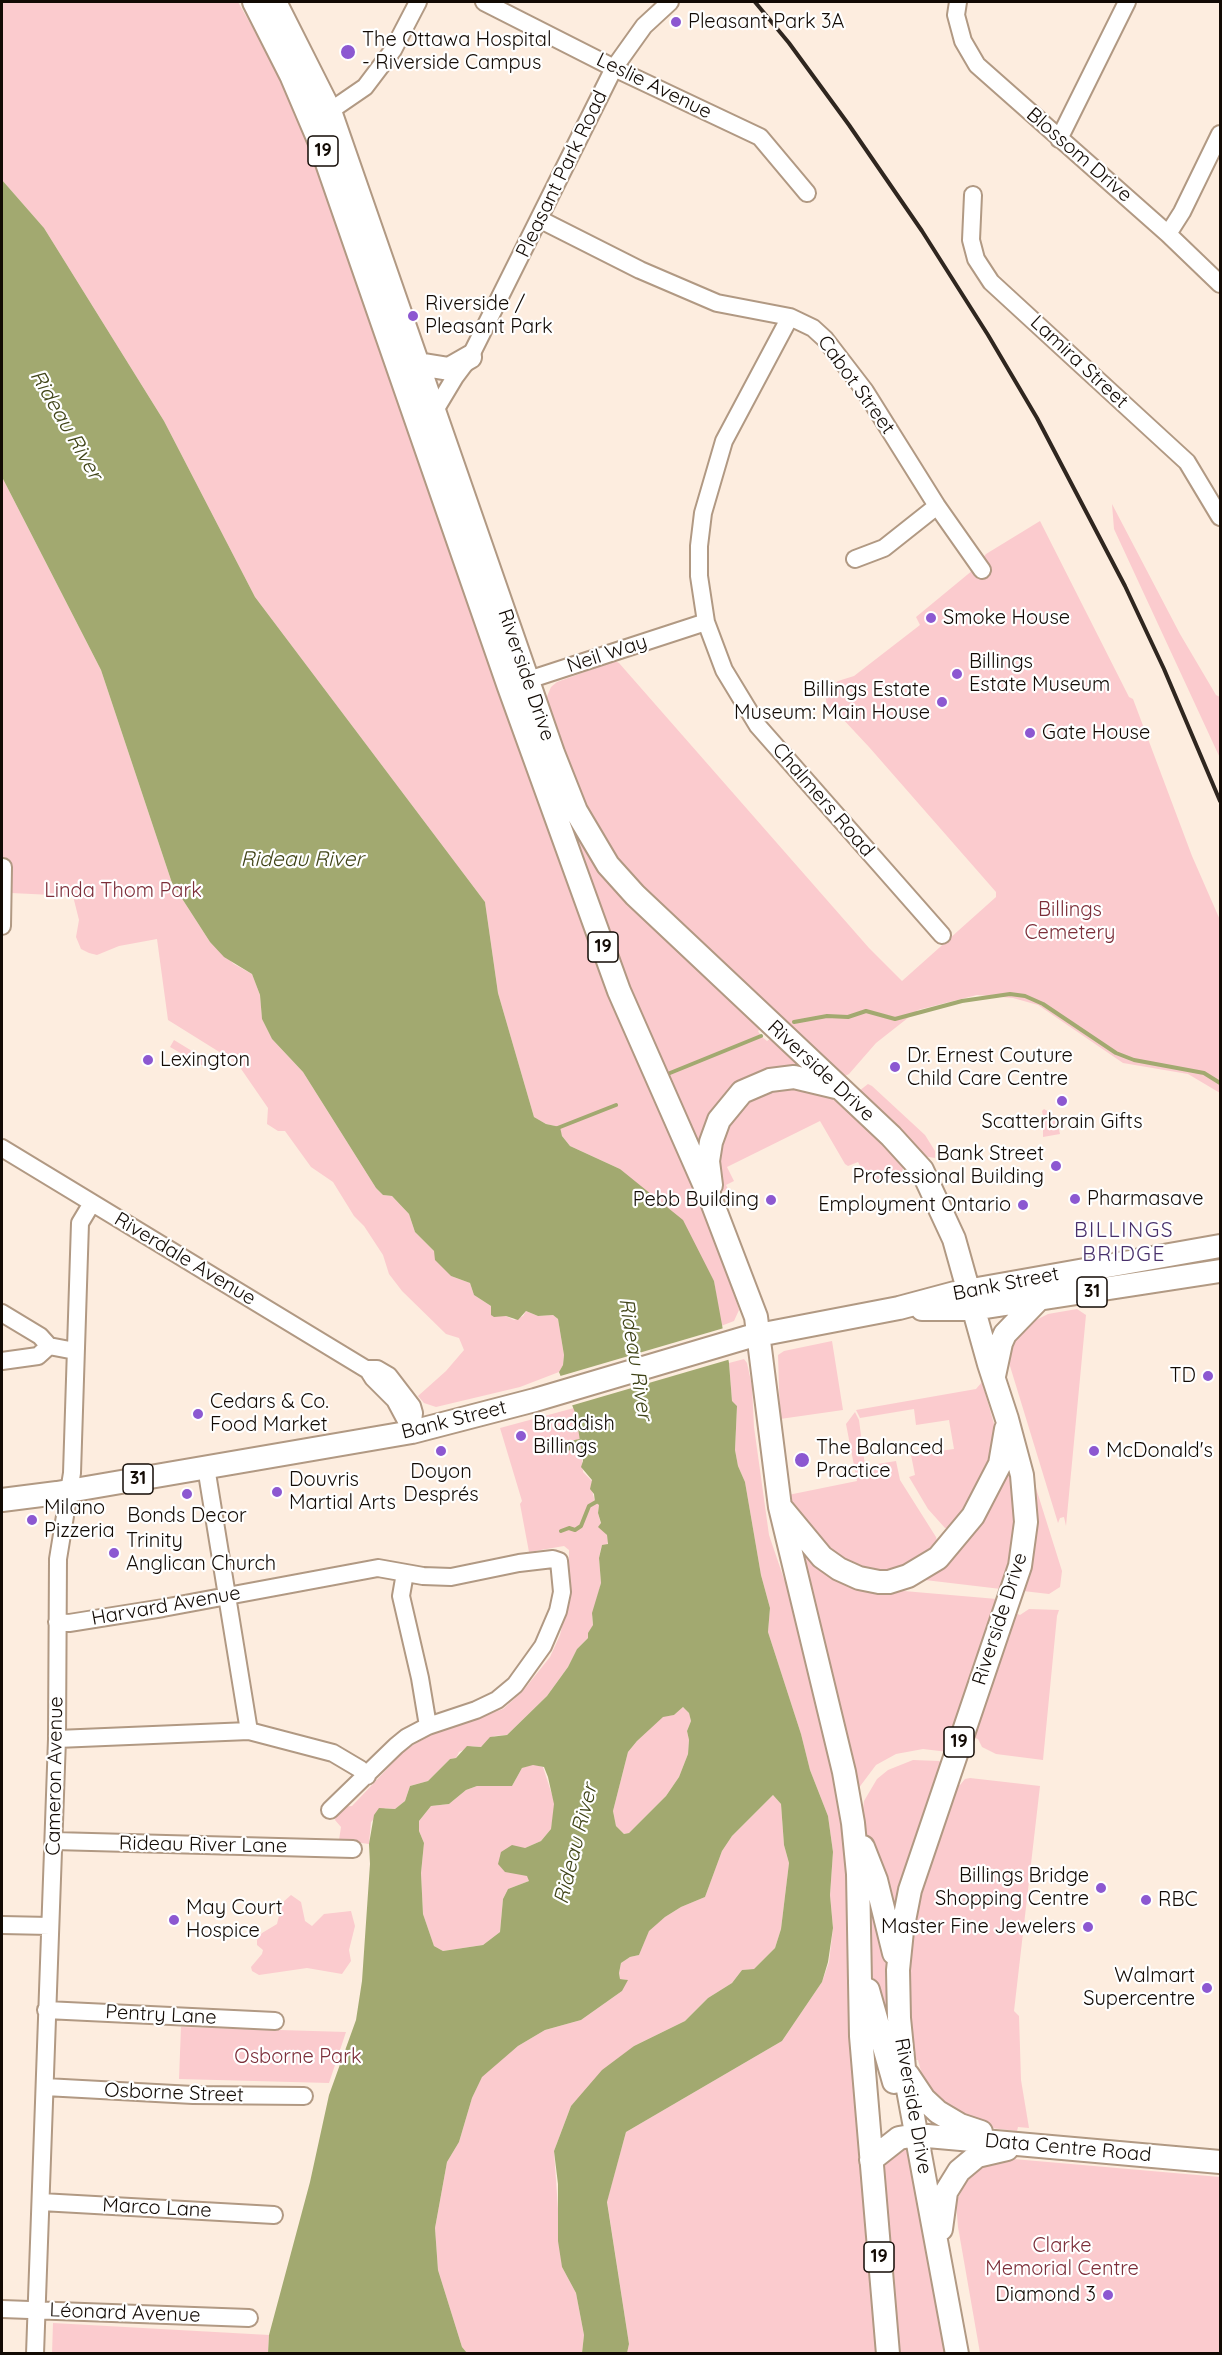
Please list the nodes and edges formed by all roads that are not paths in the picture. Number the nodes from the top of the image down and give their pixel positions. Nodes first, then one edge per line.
1 (254, 2) edge
2 (275, 2) edge
3 (418, 2) edge
4 (484, 2) edge
5 (1127, 2) edge
6 (664, 7) edge
7 (957, 8) edge
8 (614, 68) junction
9 (330, 111) junction
10 (1221, 134) edge
11 (1059, 138) junction
12 (807, 193) dead end
13 (973, 195) dead end
14 (539, 219) junction
15 (1168, 234) junction
16 (1221, 284) edge
17 (790, 317) junction
18 (470, 357) junction
19 (418, 364) junction
20 (425, 415) junction
21 (937, 506) junction
22 (1221, 517) edge
23 (855, 559) dead end
24 (982, 570) dead end
25 (706, 622) junction
26 (518, 683) junction
27 (3, 867) dead end
28 (2, 926) edge
29 (942, 935) dead end
30 (838, 1087) junction
31 (2, 1148) edge
32 (712, 1202) junction
33 (92, 1203) junction
34 (954, 1239) junction
35 (1221, 1246) edge
36 (1221, 1271) edge
37 (1013, 1282) junction
38 (970, 1300) junction
39 (1038, 1300) junction
40 (2, 1313) edge
41 (750, 1336) junction
42 (49, 1346) junction
43 (75, 1351) junction
44 (2, 1361) edge
45 (994, 1378) junction
46 (1007, 1419) junction
47 (412, 1432) junction
48 (206, 1467) junction
49 (70, 1491) junction
50 (2, 1500) edge
51 (780, 1507) junction
52 (405, 1573) junction
53 (225, 1595) junction
54 (57, 1623) junction
55 (428, 1726) junction
56 (249, 1731) junction
57 (57, 1739) junction
58 (367, 1776) junction
59 (330, 1810) dead end
60 (854, 1823) junction
61 (54, 1841) junction
62 (353, 1849) dead end
63 (2, 1924) edge
64 (51, 1926) junction
65 (860, 1962) junction
66 (898, 1970) junction
67 (46, 2010) junction
68 (275, 2021) dead end
69 (904, 2068) junction
70 (45, 2087) junction
71 (304, 2096) dead end
72 (916, 2135) junction
73 (1038, 2146) junction
74 (871, 2160) junction
75 (1221, 2162) edge
76 (41, 2202) junction
77 (274, 2215) dead end
78 (939, 2251) junction
79 (2, 2309) edge
80 (37, 2309) junction
81 (249, 2318) dead end
82 (35, 2354) edge
83 (888, 2354) edge
84 (957, 2354) edge

1 - 20 main road, Riverside Drive / 19
2 - 9 main road, Riverside Drive / 19
3 - 9 street
4 - 8 street, Leslie Avenue
5 - 11 street
6 - 8 street, Pleasant Park Road
7 - 11 street, Blossom Drive
8 - 12 street, Leslie Avenue
8 - 14 street, Pleasant Park Road
9 - 19 main road, Riverside Drive / 19
10 - 15 street
11 - 15 street, Blossom Drive
13 - 22 street, Lamira Street
14 - 17 street, Cabot Street
14 - 18 street, Pleasant Park Road
15 - 16 street, Blossom Drive
17 - 21 street, Cabot Street
17 - 25 street, Chalmers Road
18 - 19 main road
18 - 20 street, Pleasant Park Road
19 - 20 main road, Riverside Drive / 19
20 - 26 main road, Riverside Drive / 19
21 - 23 street
21 - 24 street, Cabot Street
25 - 26 street, Neil Way
25 - 29 street, Chalmers Road
26 - 30 main road, Riverside Drive / 19
26 - 32 main road, Riverside Drive / 19
27 - 28 street
30 - 32 main road
30 - 34 main road, Riverside Drive / 19
31 - 33 street, Riverdale Avenue
32 - 41 main road, Riverside Drive / 19
33 - 43 street, Cameron Avenue
33 - 47 street, Riverdale Avenue
34 - 37 main road
34 - 38 main road, Riverside Drive / 19
35 - 37 main road, Bank Street / 31
36 - 39 main road, Bank Street / 31
37 - 38 main road, Bank Street / 31
38 - 39 main road, Bank Street / 31
38 - 41 main road, Bank Street / 31
38 - 45 main road, Riverside Drive / 19
39 - 45 main road
40 - 42 street
41 - 47 main road, Bank Street / 31
41 - 51 main road, Riverside Drive / 19
42 - 43 street
42 - 44 street
43 - 49 street, Cameron Avenue
45 - 46 main road, Riverside Drive / 19
46 - 51 main road
46 - 66 main road, Riverside Drive / 19
47 - 48 main road, Bank Street / 31
48 - 49 main road, Bank Street / 31
48 - 53 street
49 - 50 main road, Bank Street / 31
49 - 54 street, Cameron Avenue
51 - 60 main road, Riverside Drive / 19
52 - 53 street, Harvard Avenue
52 - 55 street
52 - 55 street, Harvard Avenue
53 - 54 street, Harvard Avenue
53 - 56 street
54 - 57 street, Cameron Avenue
55 - 58 street
56 - 57 street
56 - 58 street
57 - 61 street, Cameron Avenue
58 - 59 street
60 - 65 main road, Riverside Drive / 19
60 - 66 main road
61 - 62 street, Rideau River Lane
61 - 64 street, Cameron Avenue
63 - 64 street
64 - 67 street, Cameron Avenue
65 - 72 main road
65 - 74 main road, Riverside Drive / 19
66 - 69 main road, Riverside Drive / 19
67 - 68 street, Pentry Lane
67 - 70 street, Cameron Avenue
69 - 72 main road, Riverside Drive / 19
69 - 73 main road
70 - 71 street, Osborne Street
70 - 76 street, Cameron Avenue
72 - 73 main road, Data Centre Road
72 - 74 main road
72 - 78 main road, Riverside Drive / 19
73 - 75 main road, Data Centre Road
73 - 78 main road
74 - 83 main road, Riverside Drive / 19
76 - 77 street, Marco Lane
76 - 80 street, Cameron Avenue
78 - 84 main road, Riverside Drive / 19
79 - 80 street, Léonard Avenue
80 - 81 street, Léonard Avenue
80 - 82 street, Cameron Avenue

